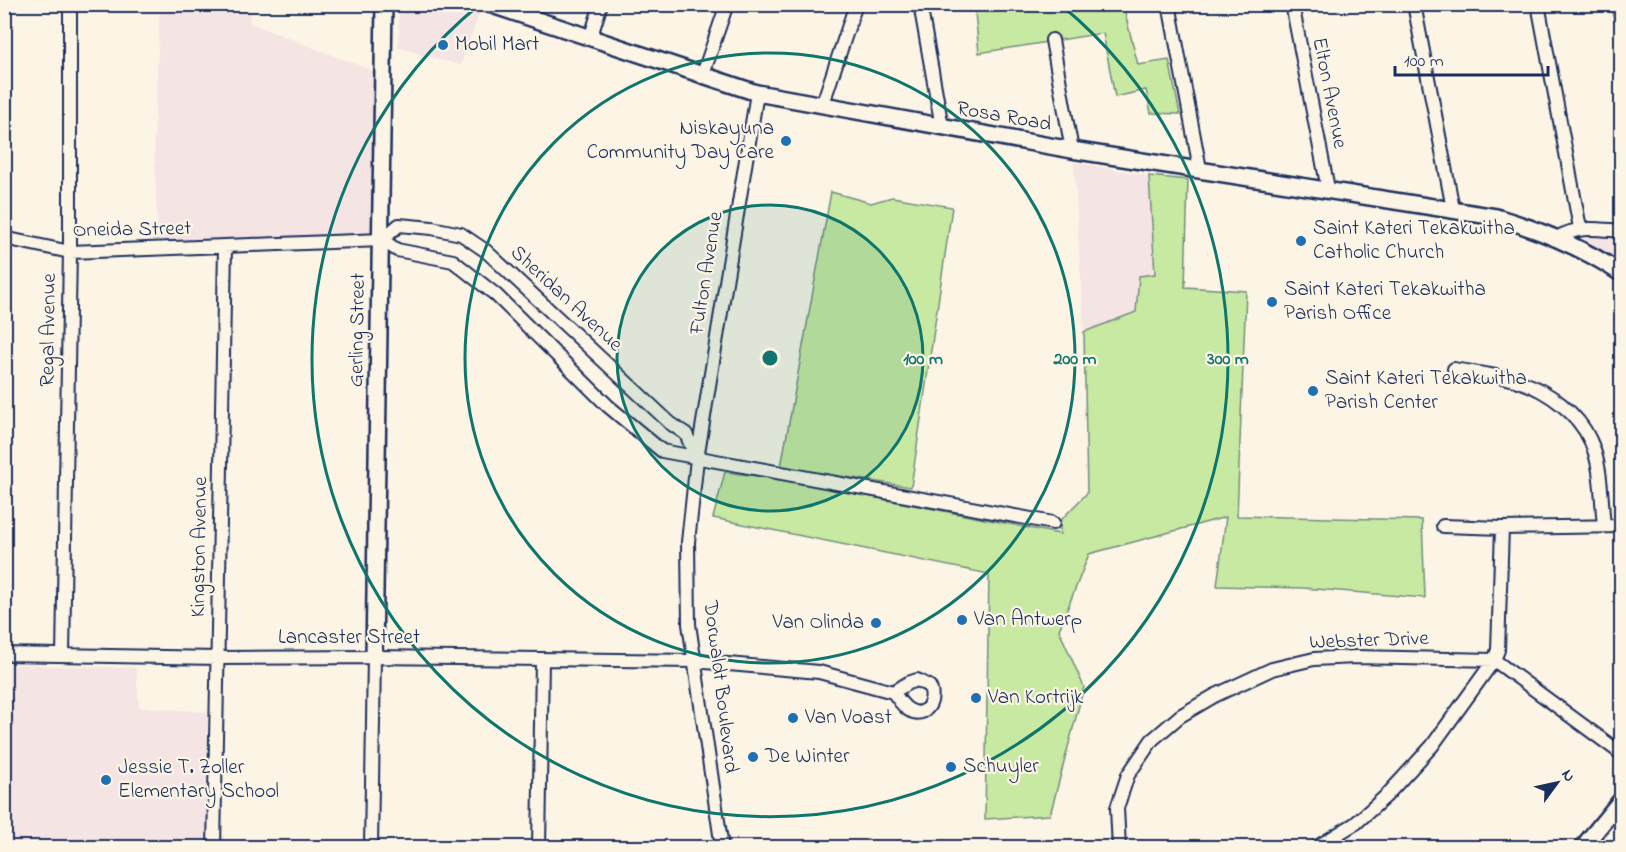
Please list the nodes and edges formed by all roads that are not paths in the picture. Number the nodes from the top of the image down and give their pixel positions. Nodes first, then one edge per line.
1 (70, 4) edge
2 (384, 4) edge
3 (489, 4) edge
4 (602, 4) edge
5 (727, 4) edge
6 (856, 4) edge
7 (920, 4) edge
8 (1169, 4) edge
9 (1292, 4) edge
10 (1414, 4) edge
11 (1538, 4) edge
12 (590, 39) junction
13 (1052, 40) dead end
14 (702, 77) junction
15 (757, 93) junction
16 (822, 106) junction
17 (942, 127) junction
18 (1072, 150) junction
19 (1200, 169) junction
20 (1328, 189) junction
21 (1453, 209) junction
22 (1580, 228) junction
23 (1622, 231) edge
24 (4, 238) edge
25 (1556, 238) junction
26 (382, 240) junction
27 (225, 247) junction
28 (70, 252) junction
29 (1622, 274) edge
30 (1454, 369) dead end
31 (697, 459) junction
32 (1053, 523) dead end
33 (1443, 526) dead end
34 (1604, 526) junction
35 (1622, 526) edge
36 (1502, 528) junction
37 (4, 654) edge
38 (63, 655) junction
39 (217, 657) junction
40 (374, 657) junction
41 (542, 660) junction
42 (1494, 660) junction
43 (694, 661) junction
44 (893, 692) dead end
45 (1622, 753) edge
46 (1622, 799) edge
47 (214, 848) edge
48 (371, 848) edge
49 (539, 848) edge
50 (723, 848) edge
51 (1119, 848) edge
52 (1315, 848) edge
53 (1582, 848) edge

1 - 28 street, Regal Avenue
2 - 26 street, Gerling Street
3 - 12 street, Rosa Road
4 - 12 street
5 - 14 street
6 - 16 street
7 - 17 street
8 - 19 street
9 - 20 street, Elton Avenue
10 - 21 street
11 - 22 street
12 - 14 street, Rosa Road
13 - 18 street
14 - 15 street, Rosa Road
15 - 16 street, Rosa Road
15 - 31 street, Fulton Avenue
16 - 17 street, Rosa Road
17 - 18 street, Rosa Road
18 - 19 street, Rosa Road
19 - 20 street, Rosa Road
20 - 21 street, Rosa Road
21 - 25 street, Rosa Road
22 - 23 street
22 - 25 street
24 - 28 street, Oneida Street
25 - 29 street, Rosa Road
26 - 27 street, Sheridan Avenue
26 - 31 street, Sheridan Avenue
26 - 31 street, Sheridan Avenue
26 - 40 street, Gerling Street
27 - 28 street, Oneida Street
27 - 39 street, Kingston Avenue
28 - 38 street, Regal Avenue
30 - 34 street
31 - 32 street, Sheridan Avenue
31 - 43 street, Dorwaldt Boulevard
33 - 36 street
34 - 35 street
34 - 36 street
36 - 42 street
37 - 38 street, Lancaster Street
38 - 39 street, Lancaster Street
39 - 40 street, Lancaster Street
39 - 47 street, Kingston Avenue
40 - 41 street, Lancaster Street
40 - 48 street
41 - 43 street, Lancaster Street
41 - 49 street
42 - 45 street
42 - 51 street, Webster Drive
42 - 52 street
43 - 44 street, Lancaster Street
43 - 50 street, Dorwaldt Boulevard
46 - 53 street

